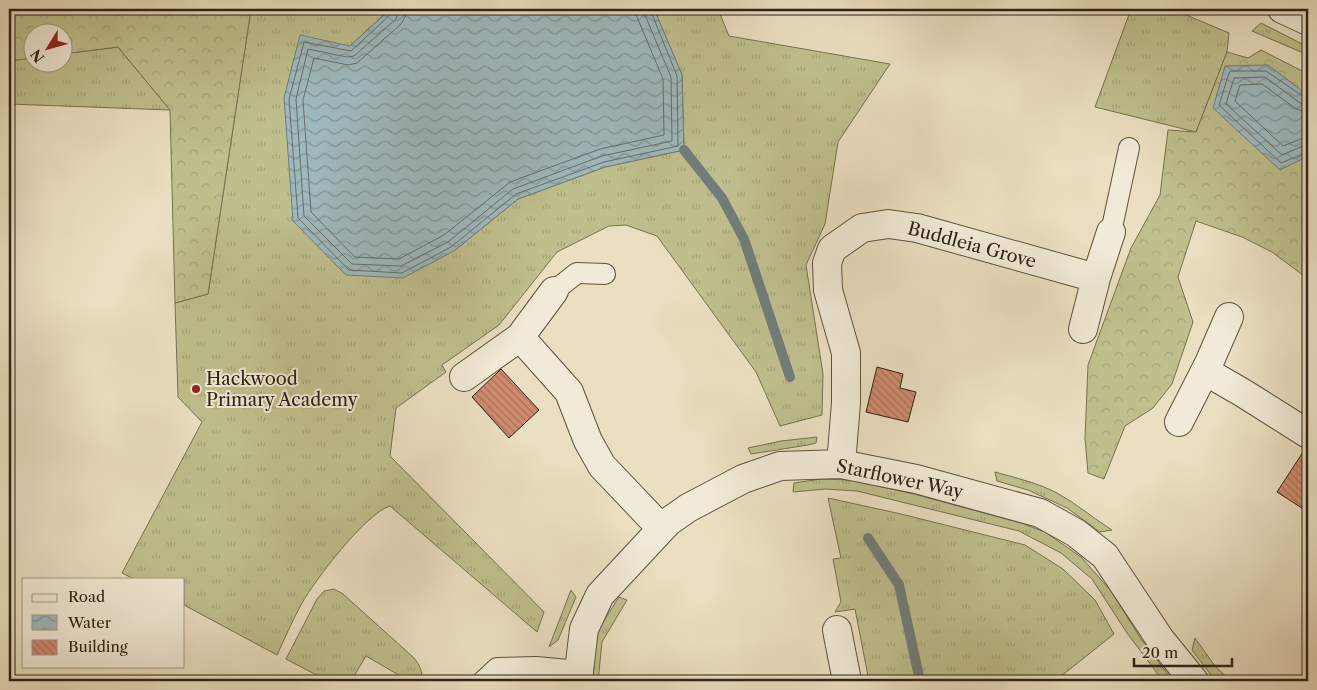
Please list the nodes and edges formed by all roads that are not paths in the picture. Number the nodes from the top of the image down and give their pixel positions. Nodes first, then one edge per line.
1 (1282, 9) edge
2 (1308, 21) edge
3 (1129, 148) dead end
4 (1111, 232) joint
5 (605, 274) dead end
6 (1096, 278) junction
7 (554, 291) joint
8 (1229, 317) dead end
9 (1083, 330) dead end
10 (520, 337) junction
11 (1205, 371) junction
12 (464, 377) dead end
13 (1178, 422) dead end
14 (1308, 434) edge
15 (841, 464) junction
16 (661, 528) junction
17 (837, 630) dead end
18 (579, 676) edge
19 (483, 681) edge
20 (847, 681) edge
21 (1194, 681) edge

1 - 2 street
3 - 4 lane
4 - 6 street
5 - 7 lane
6 - 9 street
6 - 15 street, Buddleia Grove
7 - 10 street
8 - 11 street
10 - 12 street
10 - 16 street
11 - 13 street
11 - 14 street
15 - 16 street, Starflower Way
15 - 21 street, Starflower Way
16 - 18 street, Starflower Way
17 - 20 street
18 - 19 lane

